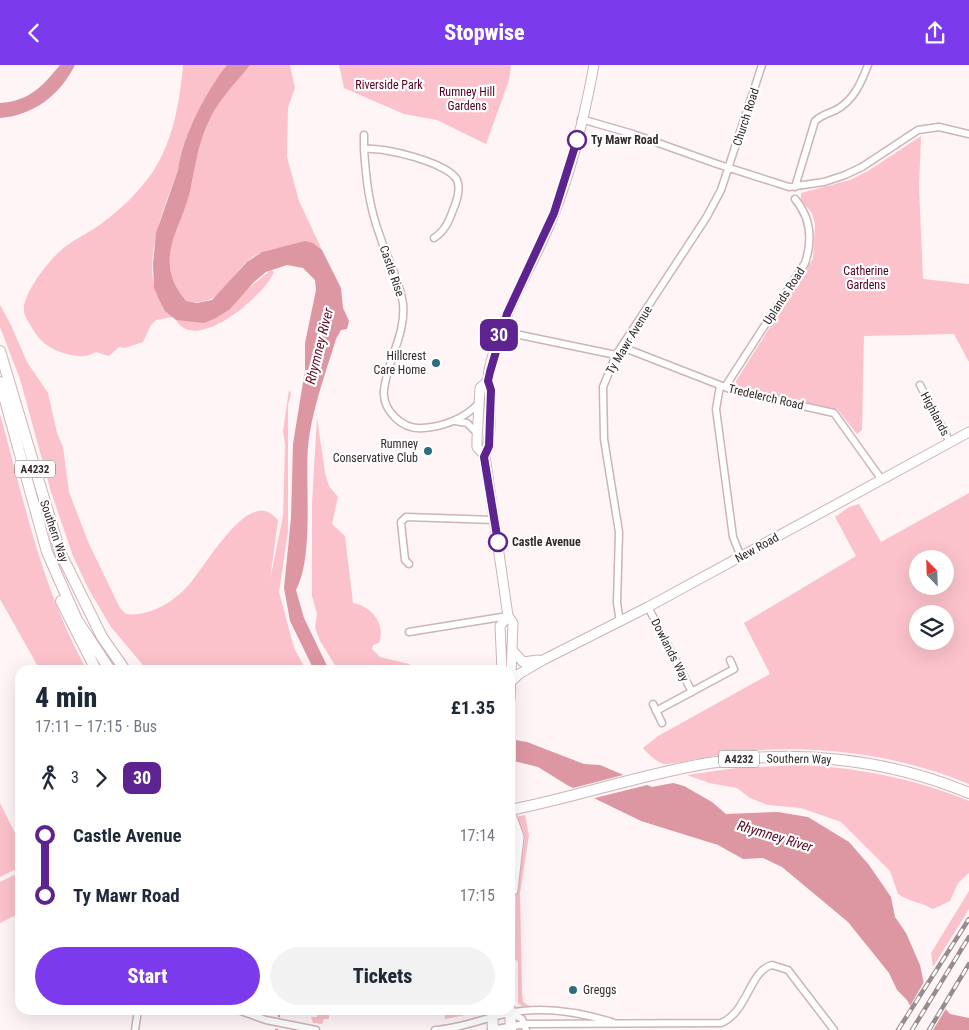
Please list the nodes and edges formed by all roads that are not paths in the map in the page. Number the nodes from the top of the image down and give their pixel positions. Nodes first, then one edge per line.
1 (594, 65) edge
2 (762, 65) edge
3 (868, 65) edge
4 (581, 119) junction
5 (969, 134) edge
6 (364, 135) dead end
7 (364, 149) junction
8 (729, 168) junction
9 (795, 187) junction
10 (795, 199) dead end
11 (434, 238) dead end
12 (520, 335) dead end
13 (622, 347) junction
14 (0, 351) edge
15 (616, 355) junction
16 (488, 381) junction
17 (0, 382) edge
18 (920, 385) dead end
19 (722, 387) junction
20 (478, 405) junction
21 (454, 421) junction
22 (969, 432) edge
23 (477, 433) junction
24 (950, 442) junction
25 (484, 457) junction
26 (882, 480) junction
27 (494, 520) junction
28 (47, 553) junction
29 (741, 557) junction
30 (409, 564) dead end
31 (648, 607) junction
32 (508, 616) junction
33 (93, 618) junction
34 (620, 622) junction
35 (408, 632) dead end
36 (512, 650) junction
37 (543, 660) junction
38 (730, 660) dead end
39 (93, 665) edge
40 (107, 665) edge
41 (121, 665) edge
42 (130, 665) edge
43 (502, 665) edge
44 (512, 665) edge
45 (515, 678) edge
46 (692, 692) junction
47 (653, 704) dead end
48 (656, 711) junction
49 (662, 723) dead end
50 (969, 793) edge
51 (515, 810) edge
52 (515, 825) edge
53 (515, 872) edge
54 (515, 1011) edge
55 (515, 1014) edge
56 (137, 1015) edge
57 (252, 1015) edge
58 (489, 1015) edge
59 (492, 1015) edge
60 (510, 1015) edge
61 (620, 1024) junction
62 (526, 1027) edge
63 (511, 1028) edge
64 (135, 1030) edge
65 (316, 1030) edge
66 (435, 1030) edge
67 (450, 1030) edge
68 (492, 1030) edge
69 (834, 1030) edge

1 - 4 main road
2 - 8 street, Church Road
3 - 9 street
4 - 8 street
4 - 16 main road
5 - 9 street
6 - 7 street, Castle Rise
7 - 11 street
7 - 21 street, Castle Rise
8 - 9 street
8 - 13 street, Ty Mawr Avenue
10 - 19 street, Uplands Road
12 - 15 street
13 - 15 street, Ty Mawr Avenue
13 - 19 street, Tredelerch Road
14 - 33 main road, Southern Way / A4232
15 - 34 street, Ty Mawr Avenue
16 - 20 main road
16 - 25 main road
17 - 28 main road, Southern Way / A4232
18 - 24 street, Highlands
19 - 26 street, Tredelerch Road
19 - 29 street, Uplands Road
20 - 21 street, Castle Rise
20 - 23 main road
21 - 23 street
22 - 24 main road, New Road
23 - 25 main road
24 - 26 main road, New Road
25 - 27 main road
26 - 29 main road, New Road
27 - 30 street
27 - 32 main road
28 - 39 main road
28 - 40 main road, Southern Way / A4232
29 - 31 main road, New Road
31 - 34 main road, New Road
31 - 46 street, Dowlands Way
32 - 35 street
32 - 36 main road
32 - 43 main road
33 - 41 main road, Southern Way / A4232
33 - 42 main road
34 - 37 main road, New Road
36 - 37 main road
36 - 44 main road
37 - 45 main road, New Road
38 - 46 street, Dowlands Way
46 - 48 street, Dowlands Way
47 - 48 street
48 - 49 street
50 - 51 main road, Southern Way / A4232
52 - 53 main road
54 - 61 street
55 - 62 street
56 - 64 street
57 - 65 street
58 - 67 street
59 - 68 main road
60 - 63 main road
61 - 62 street
61 - 69 street
62 - 63 street
63 - 68 street
66 - 67 street

